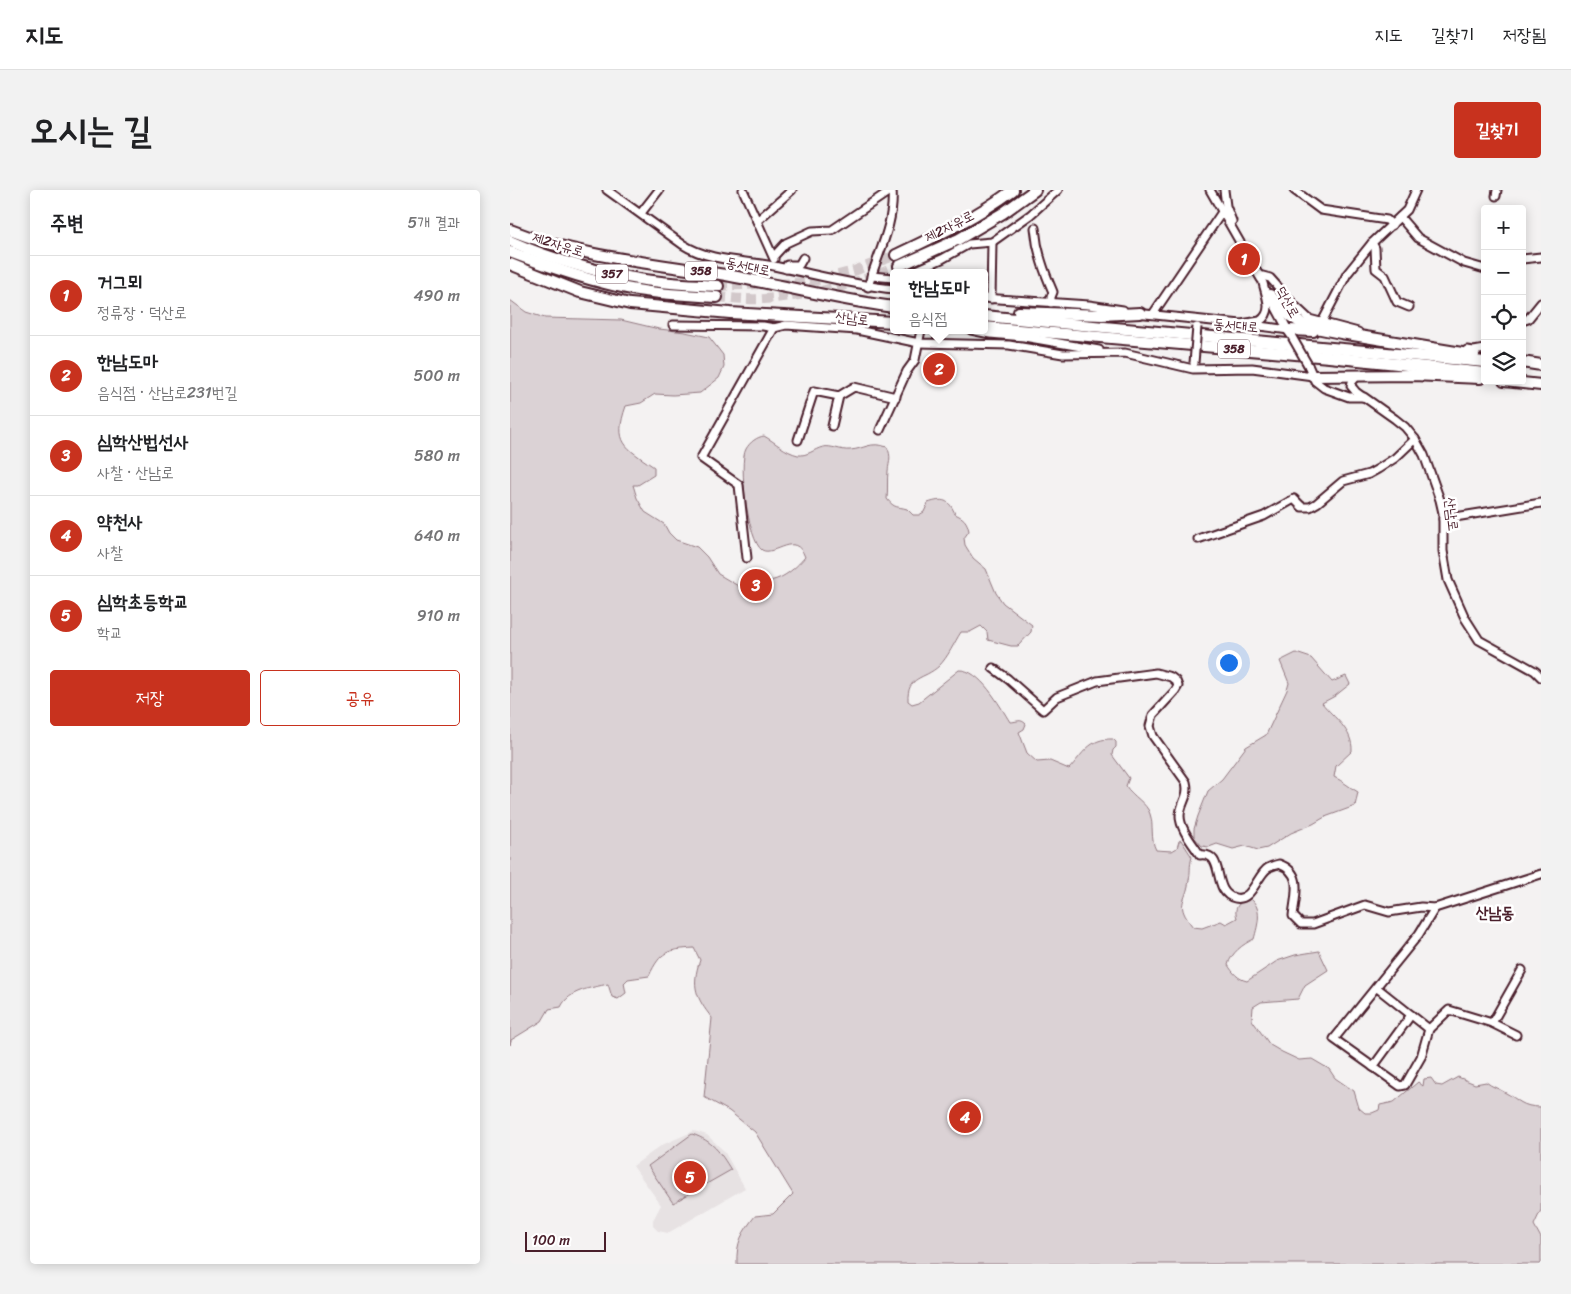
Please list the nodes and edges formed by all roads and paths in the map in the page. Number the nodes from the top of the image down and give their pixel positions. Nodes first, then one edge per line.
1 (608, 190) edge
2 (659, 190) edge
3 (742, 190) edge
4 (792, 190) edge
5 (891, 190) edge
6 (1013, 190) edge
7 (1035, 190) edge
8 (1058, 190) edge
9 (1210, 190) edge
10 (1224, 190) edge
11 (1294, 190) edge
12 (1416, 190) edge
13 (1222, 212) junction
14 (641, 214) junction
15 (1400, 217) junction
16 (757, 221) junction
17 (1392, 225) junction
18 (1036, 228) dead end
19 (510, 230) edge
20 (1236, 233) junction
21 (510, 241) edge
22 (992, 242) junction
23 (1372, 243) junction
24 (510, 252) edge
25 (896, 255) tunnel mouth
26 (774, 256) junction
27 (803, 258) dead end
28 (1541, 258) edge
29 (1526, 259) edge
30 (510, 264) edge
31 (776, 266) junction
32 (899, 266) tunnel mouth
33 (1481, 268) edge
34 (786, 269) junction
35 (919, 269) edge
36 (1259, 275) junction
37 (871, 276) junction
38 (890, 278) edge
39 (1263, 283) junction
40 (718, 286) tunnel mouth
41 (868, 287) junction
42 (890, 288) edge
43 (1270, 295) junction
44 (718, 298) tunnel mouth
45 (988, 299) edge
46 (1051, 303) junction
47 (1541, 303) edge
48 (890, 307) edge
49 (1409, 307) dead end
50 (988, 310) edge
51 (1140, 313) junction
52 (1154, 314) junction
53 (988, 316) edge
54 (1526, 320) edge
55 (890, 322) edge
56 (1322, 322) junction
57 (1198, 323) junction
58 (1241, 324) junction
59 (673, 325) dead end
60 (988, 327) edge
61 (774, 328) junction
62 (988, 333) edge
63 (1341, 333) junction
64 (920, 334) edge
65 (1290, 334) junction
66 (919, 343) junction
67 (1481, 350) edge
68 (1125, 353) junction
69 (1481, 356) edge
70 (1526, 360) edge
71 (1541, 360) edge
72 (1526, 361) edge
73 (1481, 362) edge
74 (1541, 365) edge
75 (1193, 366) junction
76 (1526, 368) edge
77 (1541, 370) edge
78 (1481, 372) edge
79 (1358, 375) junction
80 (1313, 376) junction
81 (1526, 378) edge
82 (1481, 379) edge
83 (1541, 380) edge
84 (1526, 383) edge
85 (1541, 385) edge
86 (839, 396) junction
87 (896, 397) junction
88 (1364, 397) junction
89 (832, 426) dead end
90 (880, 430) dead end
91 (1415, 439) junction
92 (798, 440) dead end
93 (1541, 503) edge
94 (1443, 519) junction
95 (1198, 539) dead end
96 (748, 558) dead end
97 (993, 668) dead end
98 (1541, 676) edge
99 (1541, 874) edge
100 (1435, 908) junction
101 (1522, 970) dead end
102 (1376, 987) junction
103 (1411, 1015) junction
104 (1492, 1023) junction
105 (1429, 1029) junction
106 (1516, 1035) dead end
107 (1373, 1067) junction

1 - 14 street
2 - 14 street
3 - 16 street
4 - 16 street
5 - 26 street
5 - 37 street
6 - 25 highway, 제2자유로
7 - 32 highway, 제2자유로
8 - 22 street
9 - 13 street
10 - 20 street
11 - 17 street
12 - 15 street
13 - 20 street
13 - 52 street
14 - 31 street
15 - 17 street
15 - 33 street
16 - 26 street
17 - 23 street
18 - 46 street
19 - 48 highway, 동서대로 / 358
20 - 36 street, 덕산로
21 - 40 highway, 제2자유로 / 357
22 - 35 street
22 - 45 street
23 - 49 street
23 - 56 street
24 - 44 highway, 제2자유로 / 357
26 - 31 street
27 - 34 street
28 - 29 street
30 - 55 highway
31 - 34 street
34 - 41 street
36 - 39 street, 덕산로
36 - 56 street
37 - 38 street
37 - 41 street
39 - 43 street, 덕산로
39 - 58 street
41 - 42 street
43 - 63 highway
43 - 65 street, 덕산로
45 - 46 street
46 - 51 street
47 - 54 street
50 - 51 highway
51 - 52 street
52 - 57 street
53 - 73 highway, 동서대로 / 358
56 - 67 street
57 - 58 street
57 - 75 street, bridge
58 - 65 street
59 - 61 street, 산남로
60 - 78 highway, 동서대로 / 358
61 - 66 street, 산남로
61 - 96 street
62 - 68 street
63 - 65 highway
63 - 69 highway
64 - 66 street
65 - 80 street, 덕산로, bridge
66 - 68 street, 산남로
66 - 87 street
68 - 75 street, 산남로
70 - 71 street
72 - 74 highway
75 - 80 street, 산남로
76 - 77 highway
79 - 80 highway
79 - 82 highway
79 - 88 street
80 - 88 street, 산남로
81 - 83 highway
84 - 85 highway
86 - 87 street
86 - 89 street
86 - 92 street
87 - 90 street
88 - 91 street, 산남로
91 - 94 street, 산남로
91 - 95 street
93 - 94 street
94 - 98 street, 산남로
97 - 100 street
99 - 100 street
100 - 102 street
101 - 104 street
102 - 103 street
102 - 107 street
103 - 105 street
103 - 107 street
104 - 105 street
104 - 106 street
105 - 107 street

